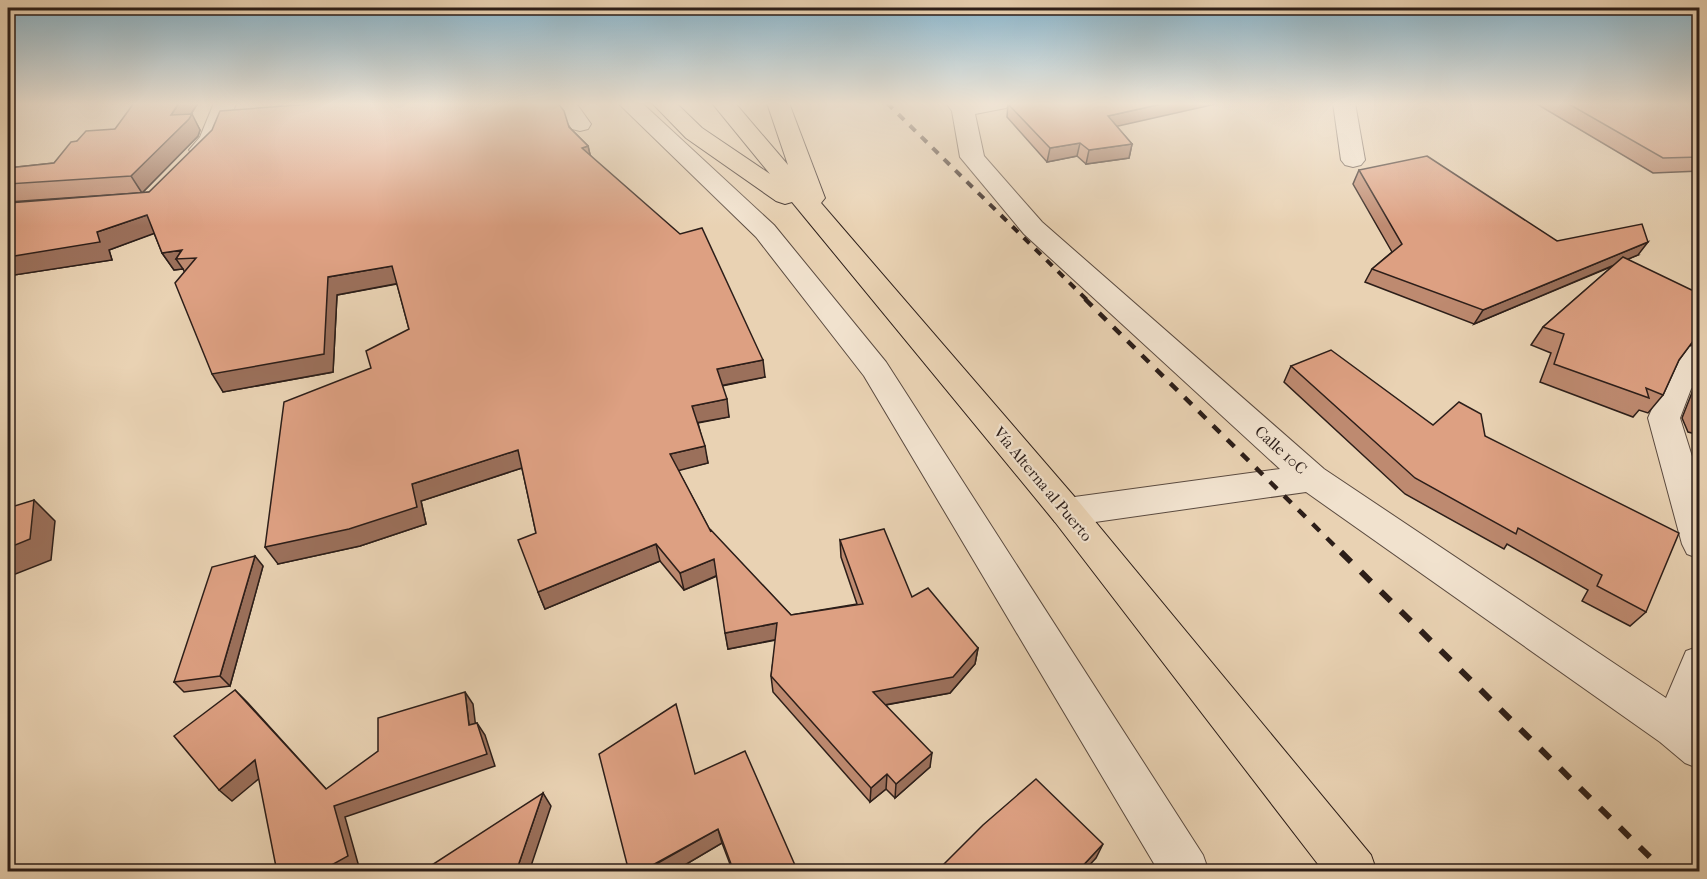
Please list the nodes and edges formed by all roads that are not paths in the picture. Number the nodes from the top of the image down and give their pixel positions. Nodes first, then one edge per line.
1 (207, 144) edge
2 (673, 144) edge
3 (710, 144) edge
4 (757, 144) edge
5 (792, 144) edge
6 (969, 144) edge
7 (1350, 144) edge
8 (1353, 160) dead end
9 (188, 163) edge
10 (819, 219) junction
11 (1700, 354) edge
12 (1312, 478) junction
13 (1067, 512) junction
14 (1700, 544) edge
15 (1700, 664) edge
16 (1687, 739) edge
17 (1186, 872) edge
18 (1354, 872) edge

1 - 9 street
2 - 17 street
3 - 10 main road
4 - 10 main road, Vía Alterna al Puerto
5 - 10 main road
6 - 12 street, Calle 10C
7 - 8 street
10 - 13 main road, Vía Alterna al Puerto
11 - 14 street
12 - 13 street
12 - 16 street, Calle 10C
13 - 18 main road, Vía Alterna al Puerto
15 - 16 street, Calle 10C

